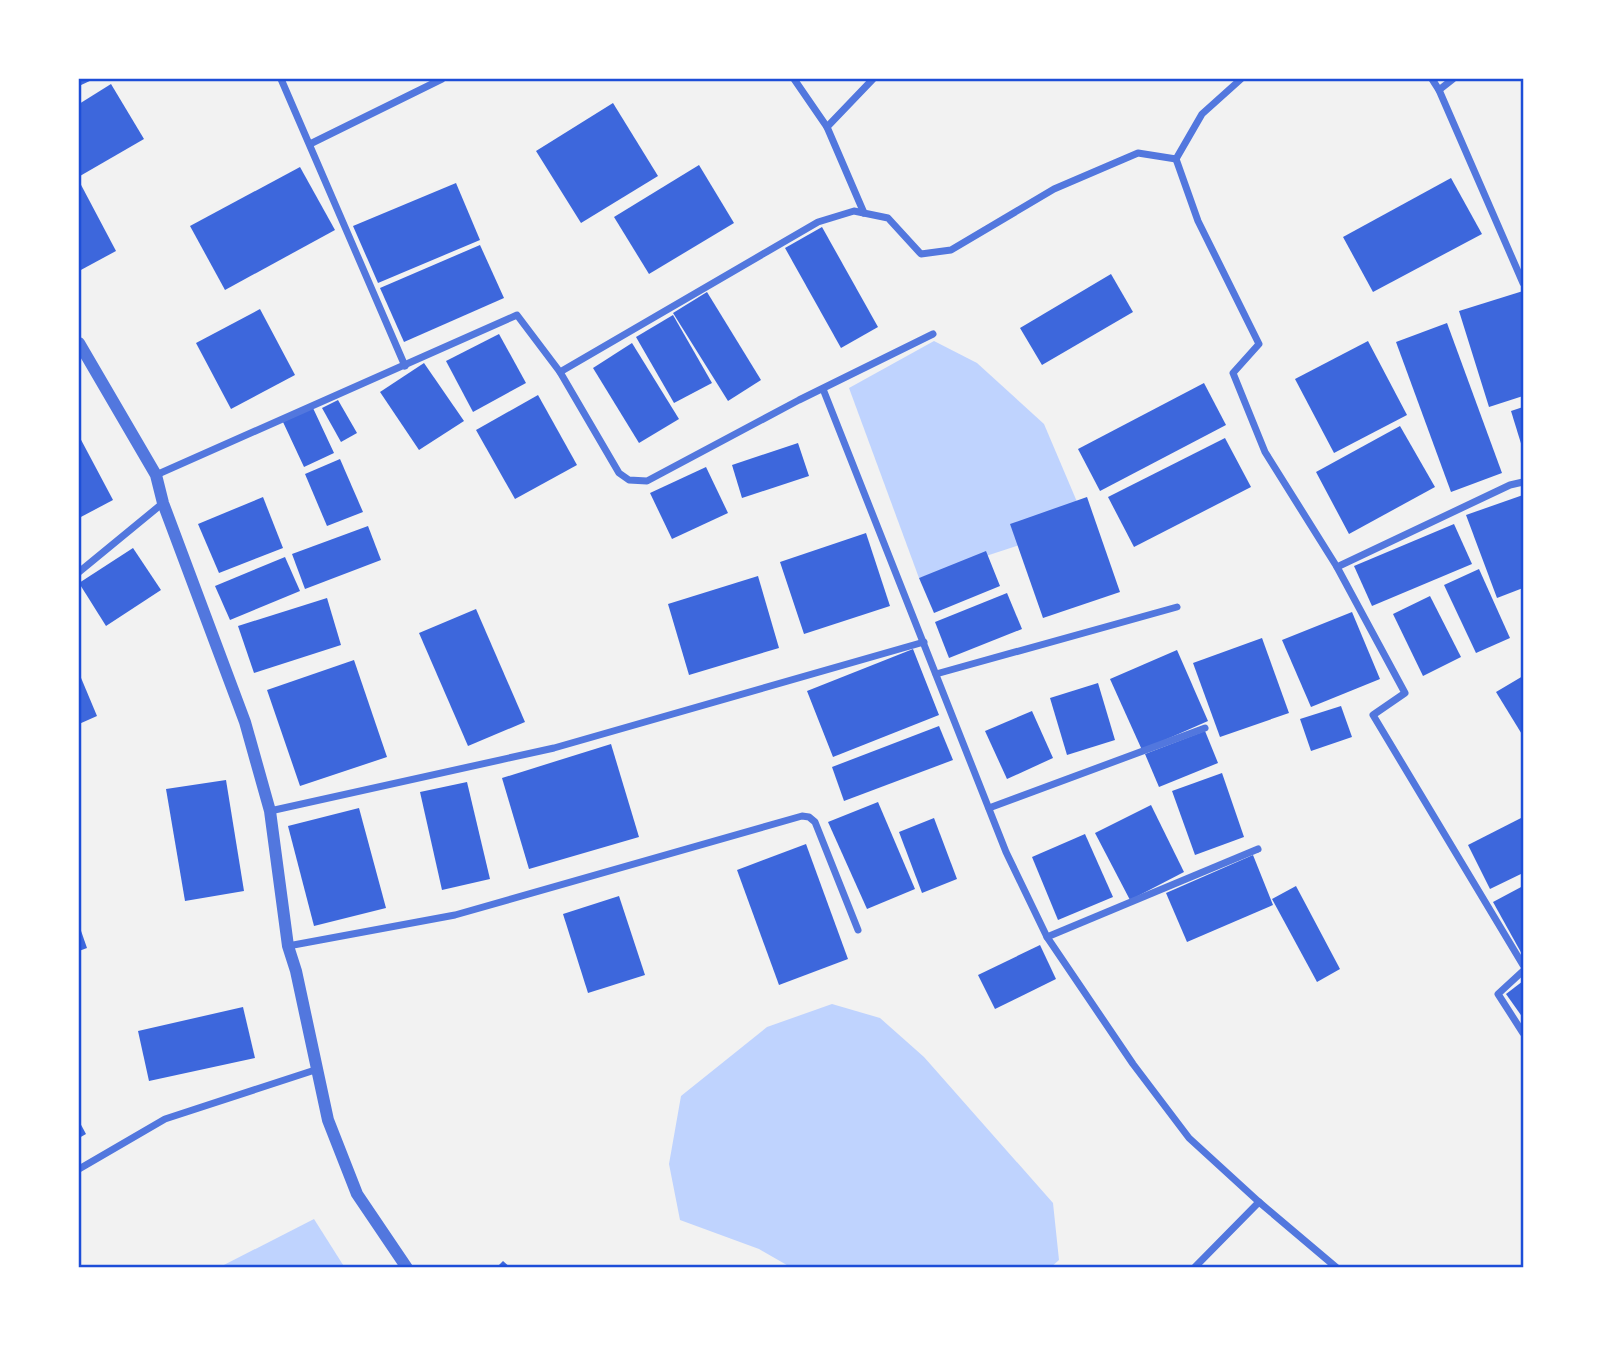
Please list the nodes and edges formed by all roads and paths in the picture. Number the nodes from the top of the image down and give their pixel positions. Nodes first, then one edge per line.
1 (281, 79) edge
2 (442, 79) edge
3 (794, 79) edge
4 (873, 79) edge
5 (1241, 79) edge
6 (1432, 79) edge
7 (1453, 79) edge
8 (1439, 90) junction
9 (827, 127) junction
10 (310, 144) junction
11 (1176, 159) junction
12 (864, 213) junction
13 (1523, 283) edge
14 (933, 334) dead end
15 (79, 342) edge
16 (405, 366) junction
17 (560, 372) junction
18 (823, 389) junction
19 (156, 475) junction
20 (1523, 482) edge
21 (163, 503) junction
22 (1337, 567) junction
23 (79, 572) edge
24 (1177, 607) dead end
25 (924, 642) junction
26 (936, 674) junction
27 (1205, 728) dead end
28 (989, 808) junction
29 (270, 811) junction
30 (1258, 849) dead end
31 (858, 930) dead end
32 (1047, 937) junction
33 (288, 946) junction
34 (1523, 964) edge
35 (1523, 971) edge
36 (1523, 1033) edge
37 (318, 1069) junction
38 (79, 1168) edge
39 (1259, 1202) junction
40 (407, 1268) edge
41 (1194, 1268) edge
42 (1337, 1268) edge

1 - 10 street
2 - 10 street
3 - 9 street
4 - 9 street
5 - 11 street
6 - 8 street
7 - 8 street
8 - 13 street
9 - 12 street
10 - 16 street
11 - 12 street
11 - 22 street
12 - 17 street
14 - 18 street
15 - 19 street
16 - 17 street
16 - 19 street
17 - 18 street
18 - 25 street
19 - 21 street
20 - 22 street
21 - 23 street
21 - 29 street
22 - 34 street
24 - 26 street
25 - 26 street
25 - 29 street
26 - 28 street
27 - 28 street
28 - 32 street
29 - 33 street
30 - 32 street
31 - 33 street
32 - 39 street
33 - 37 street
35 - 36 street
37 - 38 street
37 - 40 street
39 - 41 street
39 - 42 street

